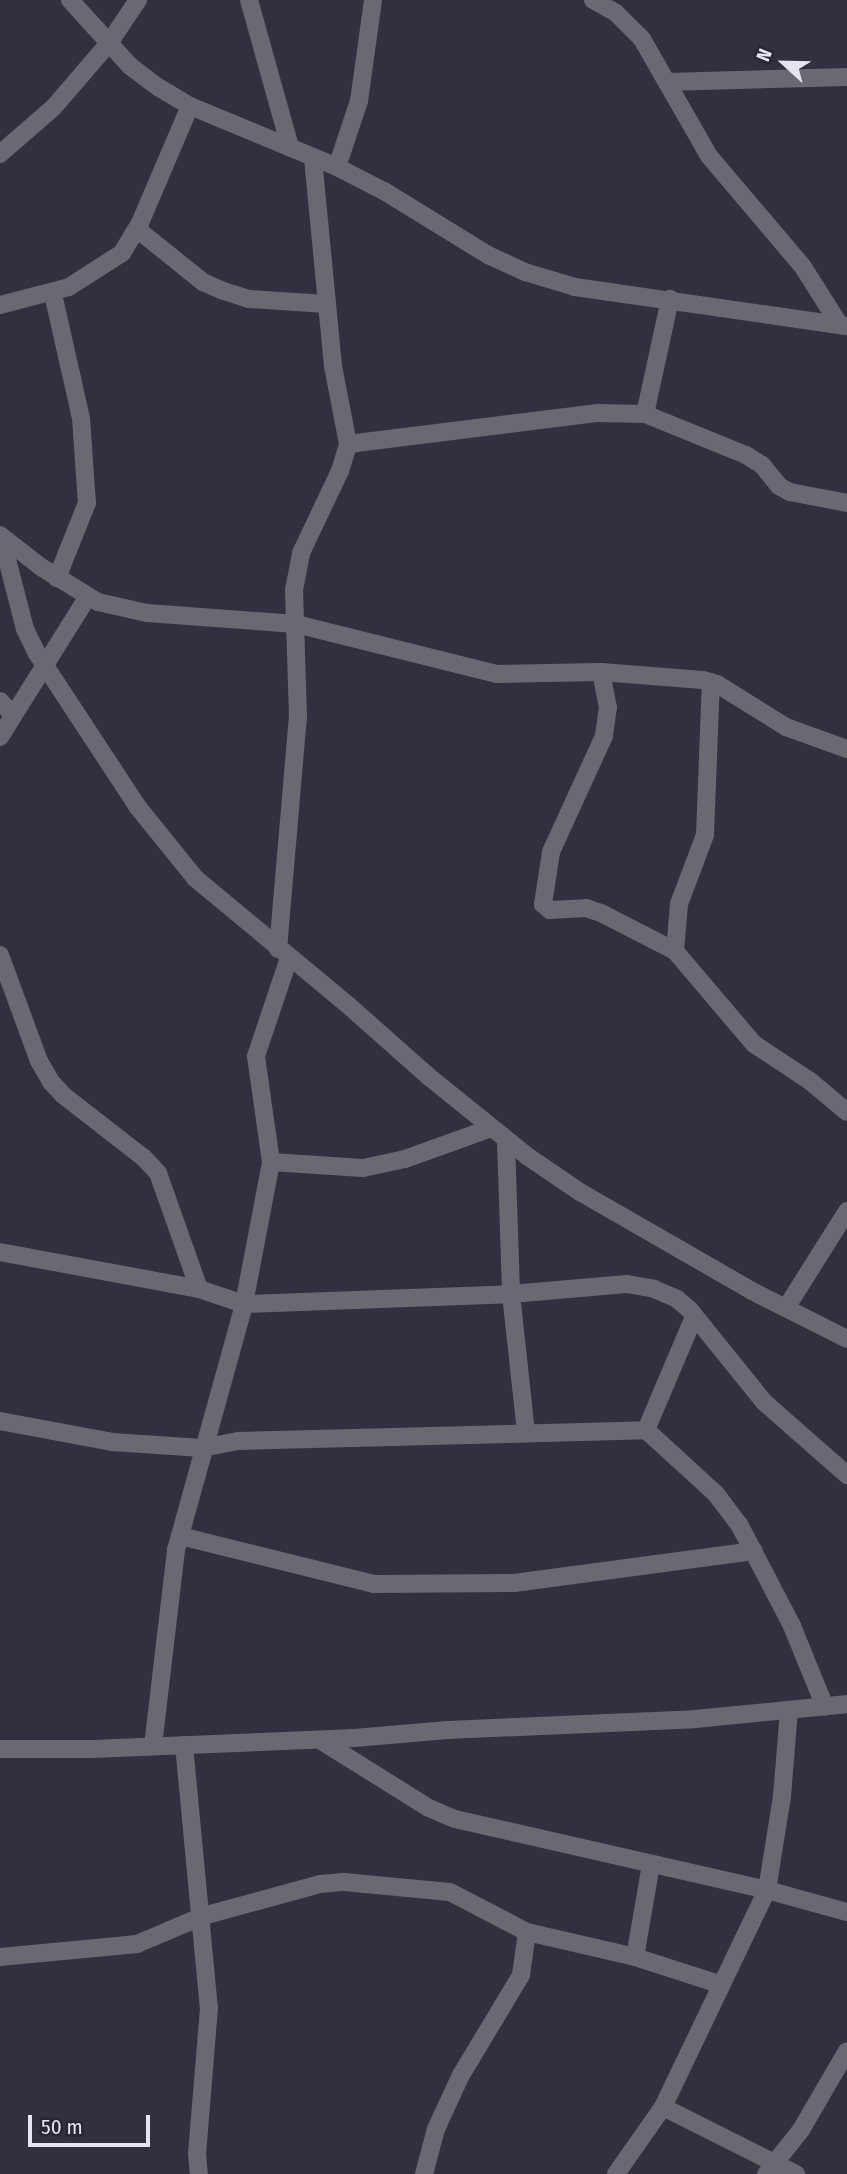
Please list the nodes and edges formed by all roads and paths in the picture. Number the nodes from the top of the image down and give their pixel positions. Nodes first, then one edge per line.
1 (70, 0) edge
2 (138, 0) edge
3 (249, 0) edge
4 (373, 0) edge
5 (593, 0) edge
6 (109, 43) junction
7 (847, 77) edge
8 (667, 82) junction
9 (190, 106) junction
10 (290, 147) junction
11 (0, 154) edge
12 (313, 157) junction
13 (337, 167) junction
14 (137, 229) junction
15 (53, 294) junction
16 (670, 299) junction
17 (326, 304) junction
18 (0, 305) edge
19 (843, 325) edge
20 (645, 414) junction
21 (348, 444) junction
22 (847, 503) edge
23 (1, 536) edge
24 (57, 578) junction
25 (87, 598) junction
26 (296, 624) junction
27 (46, 667) junction
28 (601, 672) junction
29 (711, 682) junction
30 (0, 701) edge
31 (5, 726) edge
32 (847, 749) edge
33 (675, 951) junction
34 (284, 954) junction
35 (0, 955) edge
36 (847, 1112) edge
37 (491, 1128) junction
38 (506, 1141) junction
39 (271, 1162) junction
40 (847, 1211) edge
41 (0, 1252) edge
42 (199, 1289) junction
43 (511, 1294) junction
44 (244, 1304) junction
45 (786, 1308) junction
46 (694, 1317) junction
47 (847, 1339) edge
48 (0, 1421) edge
49 (646, 1430) junction
50 (526, 1433) junction
51 (202, 1448) junction
52 (847, 1475) edge
53 (180, 1536) junction
54 (754, 1551) junction
55 (847, 1704) edge
56 (825, 1707) junction
57 (789, 1710) junction
58 (320, 1740) junction
59 (184, 1745) junction
60 (153, 1746) junction
61 (0, 1749) edge
62 (651, 1864) junction
63 (767, 1890) junction
64 (847, 1912) edge
65 (203, 1916) junction
66 (527, 1932) junction
67 (0, 1957) edge
68 (635, 1957) junction
69 (722, 1985) junction
70 (847, 2051) edge
71 (663, 2107) junction
72 (770, 2169) edge
73 (199, 2174) edge
74 (425, 2174) edge
75 (616, 2174) edge
76 (796, 2174) edge

1 - 6 street
2 - 6 street
3 - 10 street
4 - 13 street
5 - 8 street
6 - 9 street
6 - 11 street
7 - 8 street
8 - 19 street
9 - 10 street
9 - 14 street
10 - 12 street
12 - 13 street
12 - 17 street
13 - 16 street
14 - 15 street
14 - 17 street
15 - 18 street
15 - 24 street
16 - 19 street
16 - 20 street
17 - 21 street
20 - 21 street
20 - 22 street
21 - 26 street
23 - 24 street
23 - 27 street
24 - 25 street
25 - 26 street
25 - 27 street
26 - 28 street
26 - 34 street
27 - 31 street
27 - 34 street
28 - 29 street
28 - 33 street
29 - 32 street
29 - 33 street
30 - 31 street
33 - 36 street
34 - 37 street
34 - 39 street
35 - 42 street
37 - 38 street
37 - 39 street
38 - 43 street
38 - 45 street
39 - 44 street
40 - 45 street
41 - 42 street
42 - 44 street
43 - 44 street
43 - 46 street
43 - 50 street
44 - 51 street
45 - 47 street
46 - 49 street
46 - 52 street
48 - 51 street
49 - 50 street
49 - 54 street
50 - 51 street
51 - 53 street
53 - 54 street
53 - 60 street
54 - 56 street
55 - 56 street
56 - 57 street
57 - 58 street
57 - 63 street
58 - 59 street
58 - 62 street
59 - 60 street
59 - 65 street
60 - 61 street
62 - 63 street
62 - 68 street
63 - 64 street
63 - 69 street
65 - 66 street
65 - 67 street
65 - 73 street
66 - 68 street
66 - 74 street
68 - 69 street
69 - 71 street
70 - 72 street
71 - 72 street
71 - 75 street
72 - 76 street

